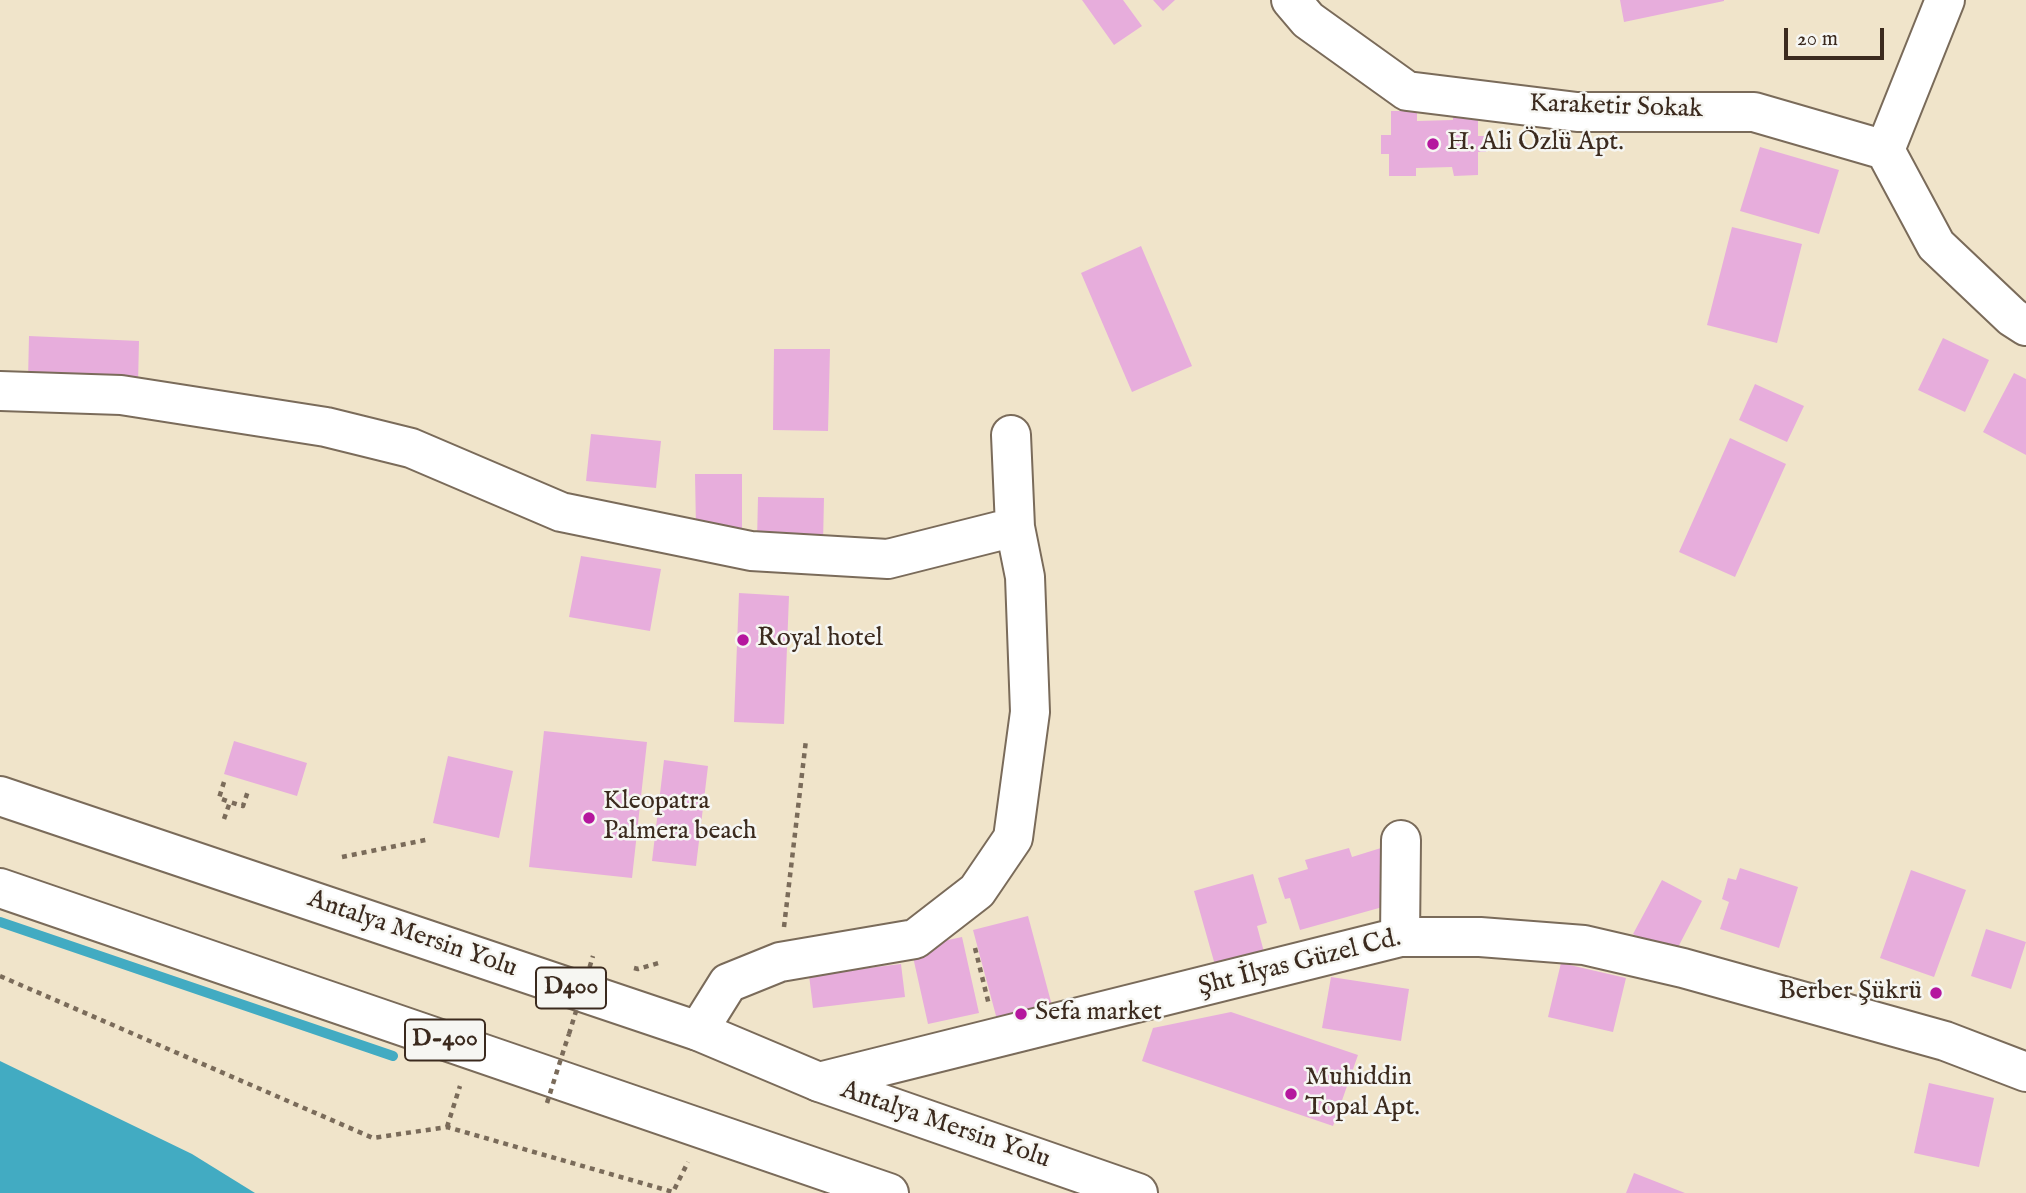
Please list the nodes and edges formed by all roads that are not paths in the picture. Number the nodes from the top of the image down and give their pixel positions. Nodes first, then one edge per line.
1 (1291, 0) edge
2 (1945, 0) edge
3 (1885, 150) junction
4 (2026, 326) edge
5 (0, 391) edge
6 (1011, 435) dead end
7 (1015, 527) junction
8 (0, 796) edge
9 (1401, 840) dead end
10 (0, 888) edge
11 (1399, 937) junction
12 (698, 1031) junction
13 (2026, 1072) edge
14 (819, 1082) junction
15 (889, 1193) edge
16 (1138, 1193) edge

1 - 3 main road, Karaketir Sokak
2 - 3 main road
3 - 4 main road
5 - 7 main road
6 - 7 main road
7 - 12 main road
8 - 12 main road, Antalya Mersin Yolu / D400
9 - 11 main road
10 - 15 main road, D-400
11 - 13 main road, Şht İlyas Güzel Cd.
11 - 14 main road, Şht İlyas Güzel Cd.
12 - 14 main road, Antalya Mersin Yolu / D400
14 - 16 main road, Antalya Mersin Yolu / D400

